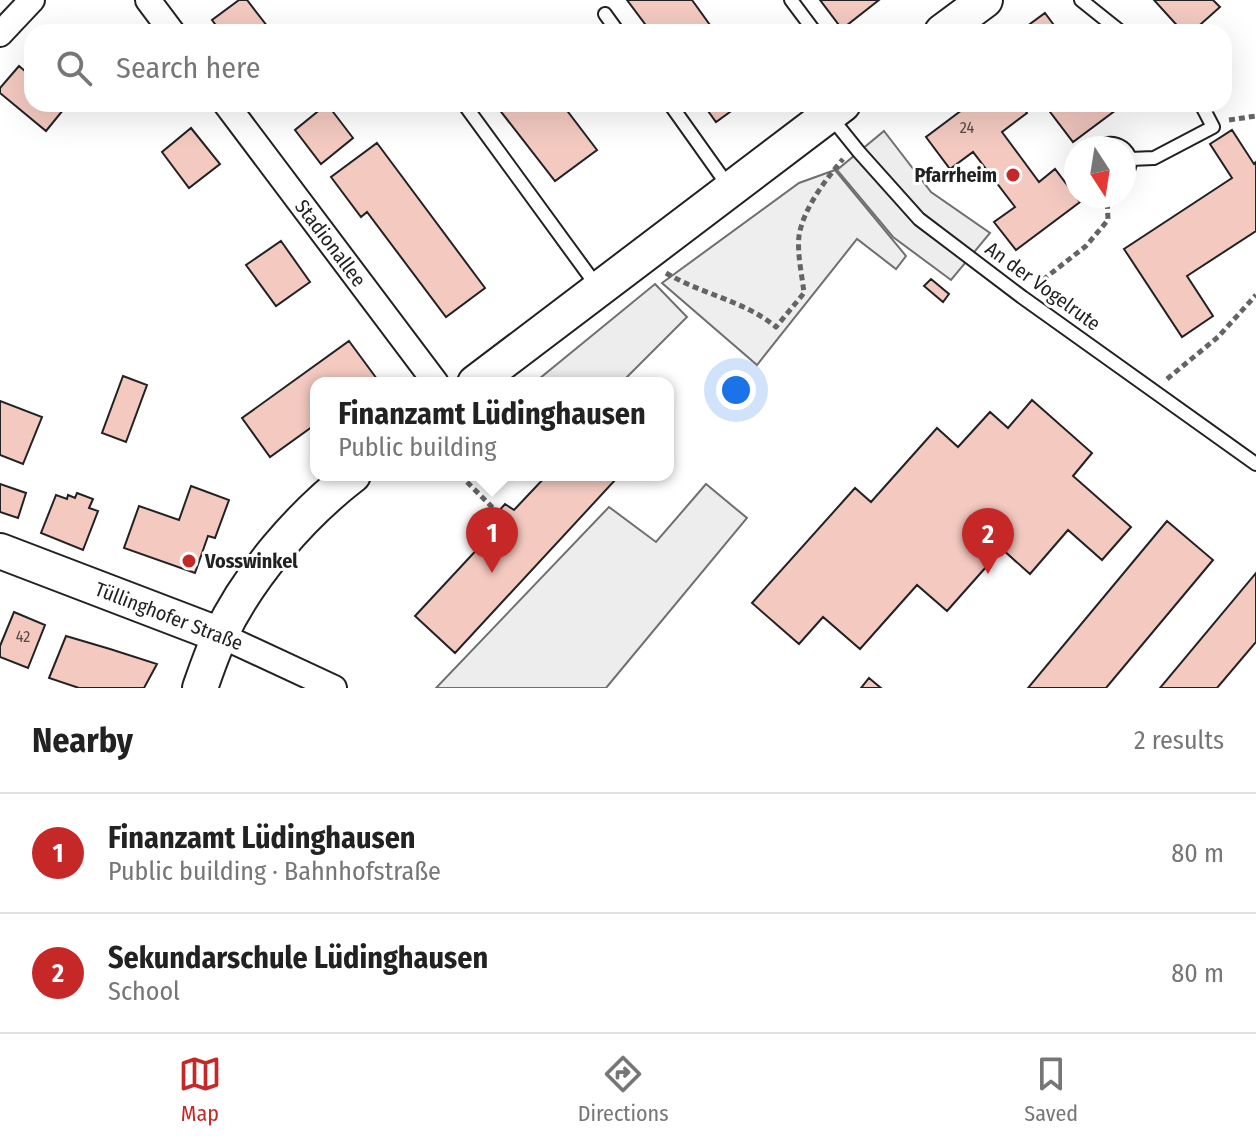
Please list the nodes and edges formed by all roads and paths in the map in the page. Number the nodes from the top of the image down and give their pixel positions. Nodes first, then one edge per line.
1 (32, 0) edge
2 (791, 0) edge
3 (1081, 0) edge
4 (150, 1) edge
5 (976, 3) edge
6 (605, 14) dead end
7 (166, 24) edge
8 (612, 24) edge
9 (809, 24) edge
10 (951, 24) edge
11 (1111, 24) edge
12 (0, 34) edge
13 (232, 112) edge
14 (470, 112) edge
15 (676, 112) edge
16 (832, 112) edge
17 (837, 112) edge
18 (1205, 112) edge
19 (1256, 116) edge
20 (1213, 127) junction
21 (854, 146) junction
22 (1136, 154) edge
23 (731, 189) junction
24 (1108, 208) edge
25 (642, 258) junction
26 (600, 290) junction
27 (1256, 295) edge
28 (1022, 297) junction
29 (431, 377) edge
30 (483, 377) edge
31 (1153, 389) junction
32 (1256, 464) edge
33 (346, 481) edge
34 (466, 481) edge
35 (497, 512) dead end
36 (0, 551) edge
37 (220, 635) junction
38 (200, 688) edge
39 (334, 688) edge

1 - 12 street
2 - 9 lane
3 - 11 lane
4 - 7 street
5 - 10 main road
6 - 8 lane
13 - 29 street, Stadionallee
14 - 26 lane
15 - 23 lane
16 - 23 main road
17 - 21 lane, An der Vogelrute
18 - 20 lane
19 - 20 path
20 - 22 lane
21 - 25 path
21 - 28 lane, An der Vogelrute
23 - 25 main road
24 - 28 path
25 - 26 main road
26 - 30 main road
27 - 31 path
28 - 31 lane, An der Vogelrute
31 - 32 lane, An der Vogelrute
33 - 37 main road
34 - 35 path
36 - 37 main road, Tüllinghofer Straße
37 - 38 main road
37 - 39 street, Tüllinghofer Straße

